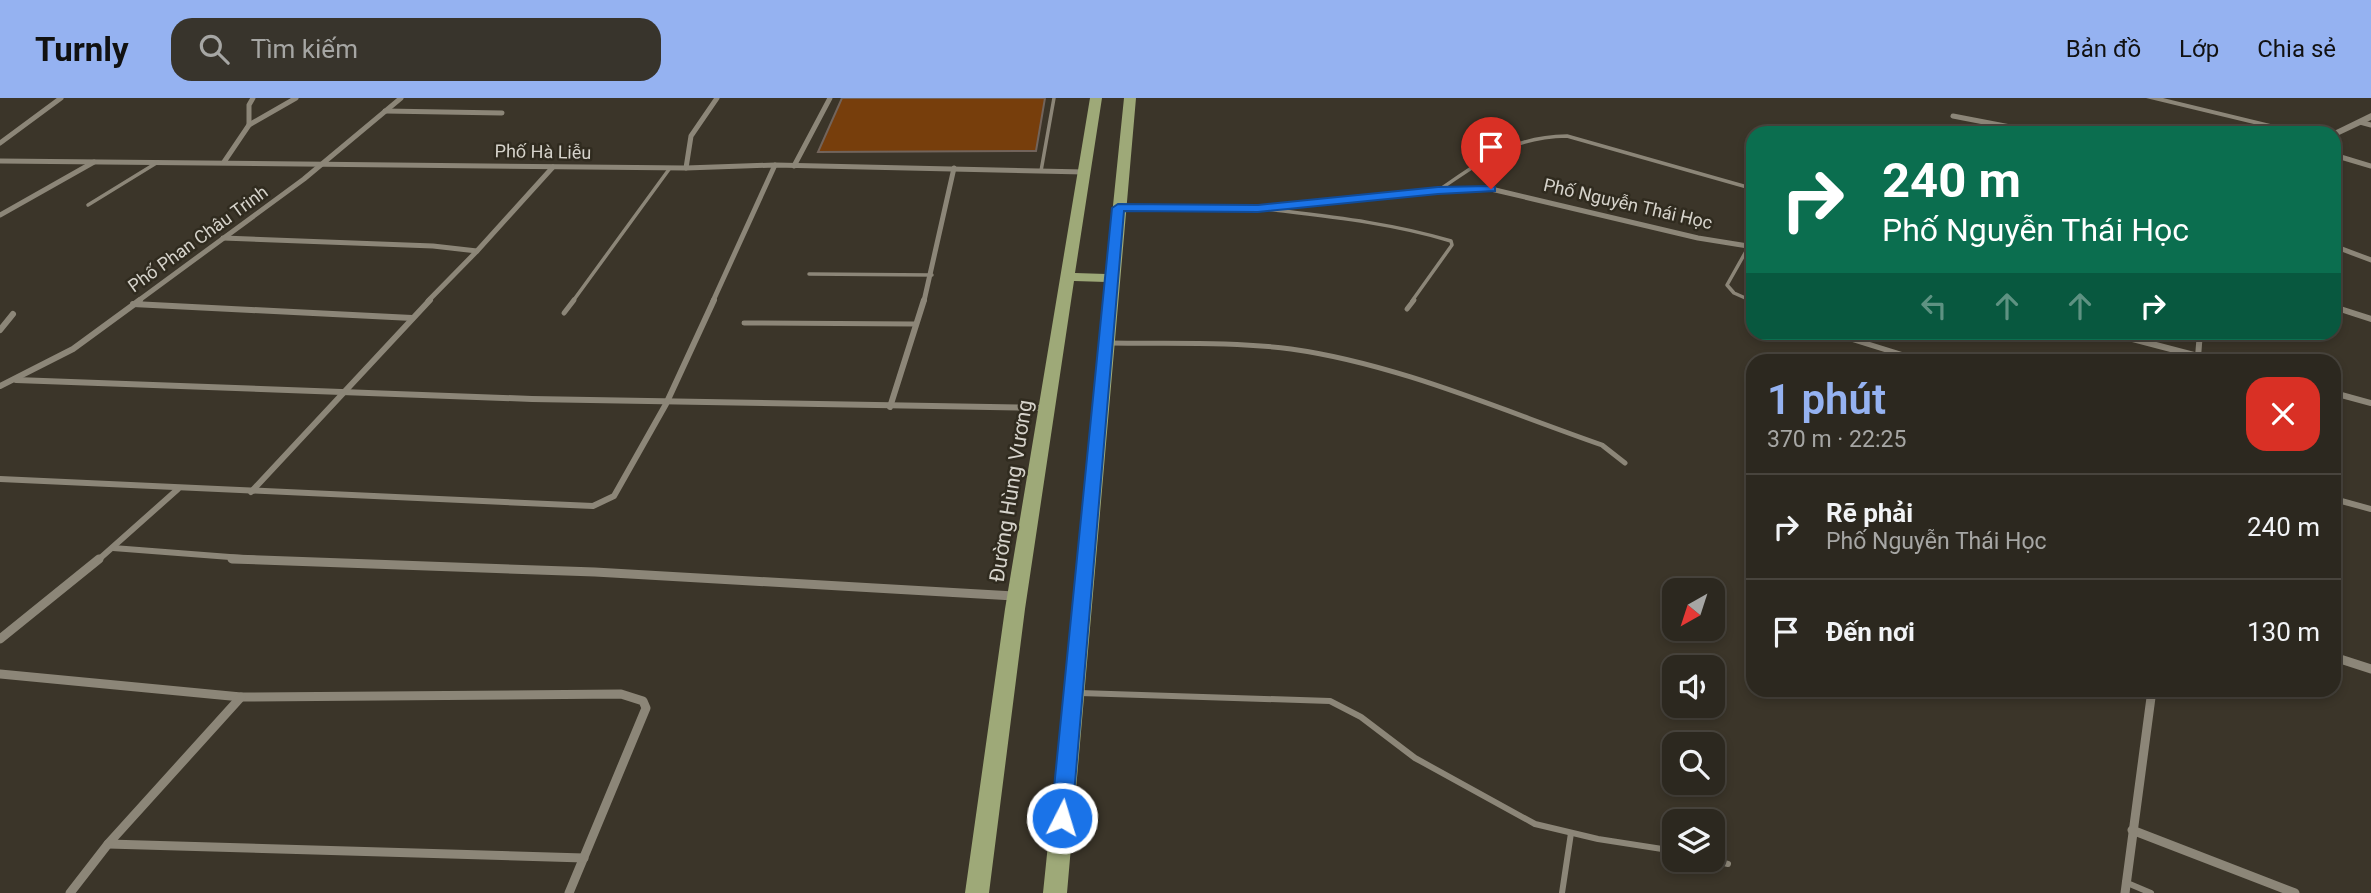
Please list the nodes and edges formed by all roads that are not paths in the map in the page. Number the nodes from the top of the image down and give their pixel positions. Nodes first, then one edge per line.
1 (61, 98) edge
2 (253, 98) edge
3 (296, 98) edge
4 (401, 98) edge
5 (717, 98) edge
6 (830, 98) edge
7 (1054, 98) edge
8 (1096, 98) edge
9 (1130, 98) edge
10 (2151, 98) edge
11 (385, 111) junction
12 (502, 113) dead end
13 (1953, 116) dead end
14 (2371, 116) edge
15 (2360, 122) junction
16 (249, 125) junction
17 (2371, 125) edge
18 (2005, 126) edge
19 (2273, 126) edge
20 (2341, 131) edge
21 (0, 143) edge
22 (2341, 157) edge
23 (0, 161) edge
24 (95, 161) junction
25 (158, 162) junction
26 (223, 162) junction
27 (323, 163) junction
28 (775, 165) junction
29 (794, 166) junction
30 (2371, 166) edge
31 (553, 167) junction
32 (670, 168) junction
33 (686, 168) junction
34 (954, 168) junction
35 (1041, 171) junction
36 (1085, 172) junction
37 (1746, 187) edge
38 (1438, 190) junction
39 (88, 205) dead end
40 (1118, 208) junction
41 (1258, 208) junction
42 (0, 215) edge
43 (223, 238) junction
44 (1746, 246) edge
45 (2341, 249) edge
46 (477, 251) junction
47 (1746, 255) edge
48 (2371, 260) edge
49 (809, 274) dead end
50 (932, 275) junction
51 (1068, 277) junction
52 (1112, 278) junction
53 (1746, 298) edge
54 (133, 304) junction
55 (1407, 309) dead end
56 (2341, 309) edge
57 (564, 313) dead end
58 (13, 314) dead end
59 (412, 318) junction
60 (2371, 319) edge
61 (744, 323) dead end
62 (914, 324) junction
63 (0, 330) edge
64 (1855, 340) edge
65 (2132, 340) edge
66 (1107, 343) junction
67 (1900, 354) edge
68 (2176, 354) edge
69 (16, 380) junction
70 (0, 386) edge
71 (338, 395) junction
72 (2341, 396) edge
73 (2371, 403) edge
74 (666, 404) junction
75 (890, 407) junction
76 (1048, 408) junction
77 (1625, 463) dead end
78 (0, 479) edge
79 (178, 489) junction
80 (251, 492) junction
81 (2341, 501) edge
82 (2371, 509) edge
83 (113, 548) junction
84 (1017, 596) junction
85 (0, 639) edge
86 (2341, 659) edge
87 (2371, 669) edge
88 (0, 674) edge
89 (1073, 693) junction
90 (241, 697) junction
91 (2150, 697) edge
92 (2132, 830) junction
93 (1571, 833) junction
94 (108, 844) junction
95 (1662, 849) edge
96 (584, 858) junction
97 (1725, 863) edge
98 (1728, 864) dead end
99 (2125, 882) junction
100 (71, 893) edge
101 (569, 893) edge
102 (976, 893) edge
103 (1055, 893) edge
104 (1562, 893) edge
105 (2124, 893) edge
106 (2151, 893) edge
107 (2295, 893) edge

1 - 21 street
2 - 16 street
3 - 16 street
4 - 11 street, Phố Phan Châu Trinh
5 - 33 street
6 - 29 street
7 - 35 lane
8 - 36 main road, Đường Hùng Vương
9 - 40 main road
10 - 19 street
11 - 12 street
11 - 27 street, Phố Phan Châu Trinh
13 - 18 street
14 - 15 street
15 - 17 street
15 - 20 street
16 - 26 street
22 - 30 street
23 - 24 street, Phố Hà Liễu
24 - 25 street, Phố Hà Liễu
24 - 42 street
25 - 26 street, Phố Hà Liễu
25 - 39 lane
26 - 27 street, Phố Hà Liễu
27 - 31 street, Phố Hà Liễu
27 - 43 street, Phố Phan Châu Trinh
28 - 29 street, Phố Hà Liễu
28 - 33 street, Phố Hà Liễu
28 - 74 street
29 - 34 street, Phố Hà Liễu
31 - 32 street, Phố Hà Liễu
31 - 46 street
32 - 33 street, Phố Hà Liễu
32 - 57 lane
34 - 35 street, Phố Hà Liễu
34 - 50 street
35 - 36 street, Phố Hà Liễu
36 - 51 main road, Đường Hùng Vương
37 - 38 lane
38 - 41 street, Phố Nguyễn Thái Học
38 - 44 street, Phố Nguyễn Thái Học
40 - 41 street, Phố Nguyễn Thái Học
40 - 52 main road
41 - 55 lane
43 - 46 street
43 - 54 street, Phố Phan Châu Trinh
45 - 48 street
46 - 59 street
47 - 53 lane
49 - 50 lane
50 - 62 street
51 - 52 main road
51 - 76 main road, Đường Hùng Vương
52 - 66 main road
54 - 59 street
54 - 69 street, Phố Phan Châu Trinh
56 - 60 street
58 - 63 street
59 - 71 street
61 - 62 lane
62 - 75 street
64 - 67 lane
65 - 68 street
66 - 77 lane
66 - 89 main road
69 - 70 street, Phố Phan Châu Trinh
69 - 71 street
71 - 74 street
71 - 80 street
72 - 73 street
74 - 75 street
74 - 80 street
75 - 76 street
76 - 84 main road, Đường Hùng Vương
78 - 79 street
79 - 80 street
79 - 83 street
81 - 82 street
83 - 84 street
83 - 85 street
84 - 102 main road, Đường Hùng Vương
86 - 87 street
88 - 90 street
89 - 93 lane
89 - 103 main road
90 - 94 street
90 - 96 street
91 - 92 street
92 - 99 street
92 - 107 street
93 - 95 lane
93 - 104 lane
94 - 96 street
94 - 100 street
96 - 101 street
97 - 98 lane
99 - 105 street
99 - 106 lane

